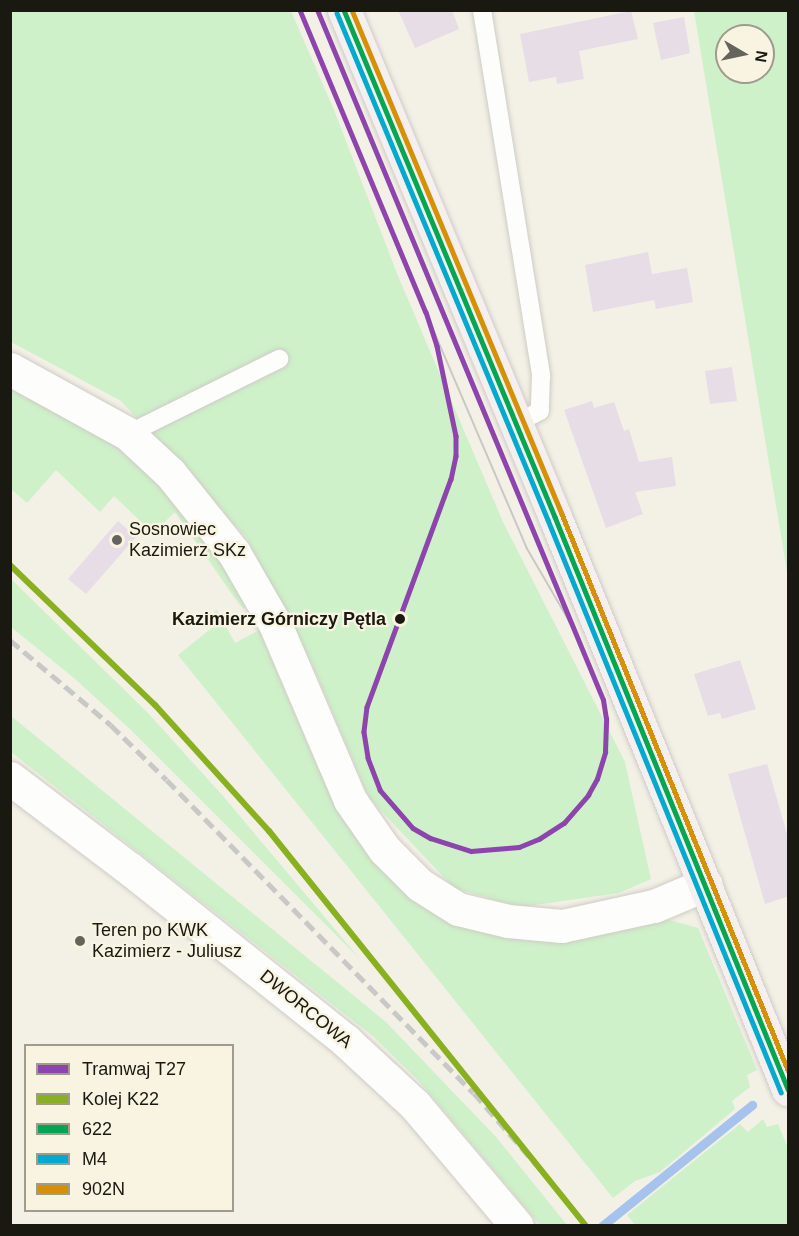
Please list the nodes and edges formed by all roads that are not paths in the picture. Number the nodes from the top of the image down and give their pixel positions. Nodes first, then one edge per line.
1 (344, 10) edge
2 (482, 10) edge
3 (279, 359) dead end
4 (10, 369) edge
5 (515, 424) junction
6 (128, 434) junction
7 (10, 778) edge
8 (706, 884) junction
9 (789, 1089) edge
10 (517, 1226) edge

1 - 5 street
2 - 5 lane
3 - 6 lane
4 - 6 street
5 - 8 street
6 - 8 street
7 - 10 street, DWORCOWA
8 - 9 street

